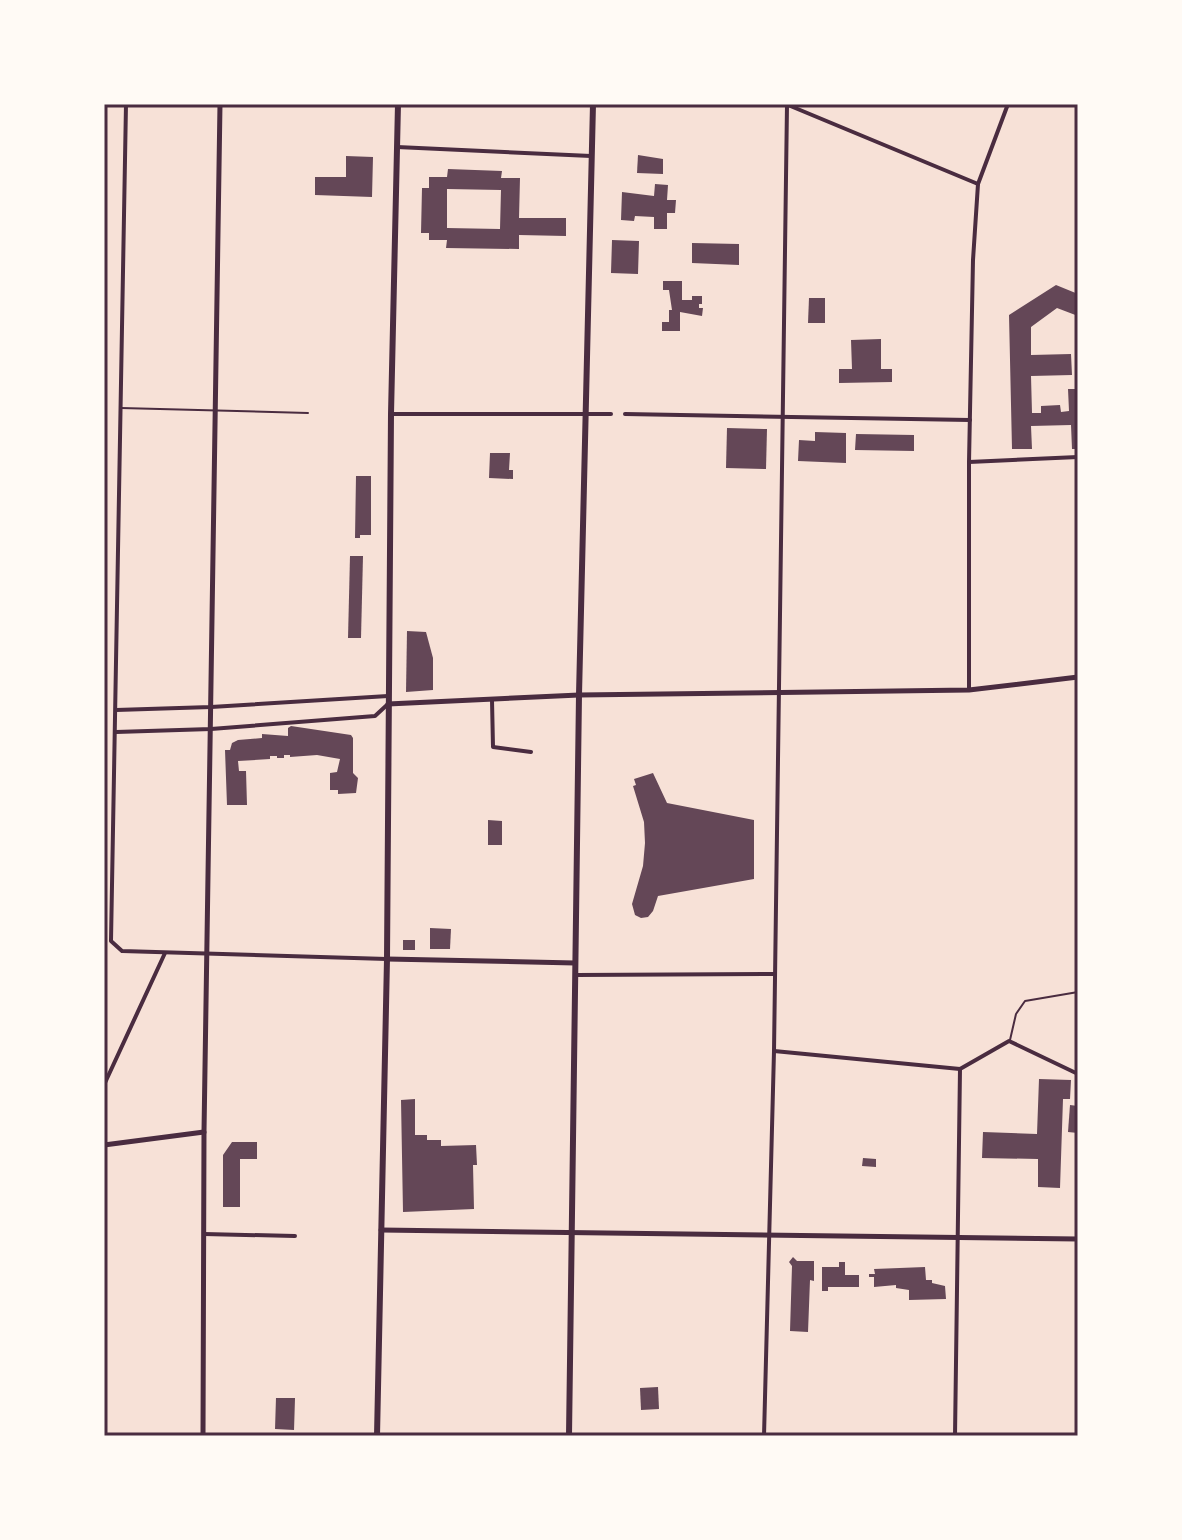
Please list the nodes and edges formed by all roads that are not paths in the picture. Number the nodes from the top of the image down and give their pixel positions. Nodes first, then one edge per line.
1 (126, 104) edge
2 (220, 104) edge
3 (398, 104) edge
4 (593, 104) edge
5 (786, 104) edge
6 (1008, 104) edge
7 (397, 147) junction
8 (591, 156) junction
9 (978, 184) junction
10 (120, 408) junction
11 (217, 410) junction
12 (308, 413) dead end
13 (585, 413) junction
14 (391, 414) junction
15 (611, 414) dead end
16 (625, 414) dead end
17 (784, 418) junction
18 (970, 420) junction
19 (1078, 457) edge
20 (969, 462) junction
21 (1078, 677) edge
22 (969, 690) junction
23 (779, 692) junction
24 (579, 695) junction
25 (388, 700) junction
26 (492, 700) junction
27 (211, 707) junction
28 (116, 710) junction
29 (211, 729) junction
30 (116, 732) junction
31 (531, 752) dead end
32 (165, 953) junction
33 (207, 954) junction
34 (387, 959) junction
35 (576, 963) junction
36 (774, 974) junction
37 (576, 975) junction
38 (1078, 992) edge
39 (1009, 1041) junction
40 (774, 1051) junction
41 (960, 1069) junction
42 (1078, 1074) edge
43 (104, 1085) edge
44 (204, 1132) junction
45 (104, 1145) edge
46 (381, 1230) junction
47 (571, 1232) junction
48 (204, 1234) junction
49 (295, 1236) dead end
50 (767, 1236) junction
51 (960, 1237) junction
52 (1078, 1239) edge
53 (203, 1436) edge
54 (377, 1436) edge
55 (569, 1436) edge
56 (764, 1436) edge
57 (955, 1436) edge

1 - 10 street
2 - 11 main road
3 - 7 main road
4 - 8 main road
5 - 9 street
5 - 17 street
6 - 9 street
7 - 8 street
7 - 14 main road
8 - 13 main road
9 - 18 street
10 - 11 lane
10 - 28 street
11 - 12 lane
11 - 27 main road
13 - 14 street
13 - 15 street
13 - 24 main road
14 - 25 main road
16 - 17 street
17 - 18 street
17 - 23 street
18 - 20 street
19 - 20 street
20 - 22 street
21 - 22 main road
22 - 23 main road
23 - 24 main road
23 - 36 street
24 - 26 main road
24 - 35 main road
25 - 26 main road
25 - 27 street
25 - 29 street
25 - 34 main road
26 - 31 street
27 - 28 street
27 - 29 main road
28 - 30 street
29 - 30 street
29 - 33 main road
30 - 32 street
32 - 33 street
32 - 43 street
33 - 34 street
33 - 44 main road
34 - 35 main road
34 - 46 main road
35 - 37 main road
36 - 37 street
36 - 40 street
37 - 47 main road
38 - 39 lane
39 - 41 street
39 - 42 street
40 - 41 street
40 - 50 street
41 - 51 street
44 - 45 main road
44 - 48 main road
46 - 47 main road
46 - 54 main road
47 - 50 main road
47 - 55 main road
48 - 49 street
48 - 53 main road
50 - 51 main road
50 - 56 street
51 - 52 main road
51 - 57 street

